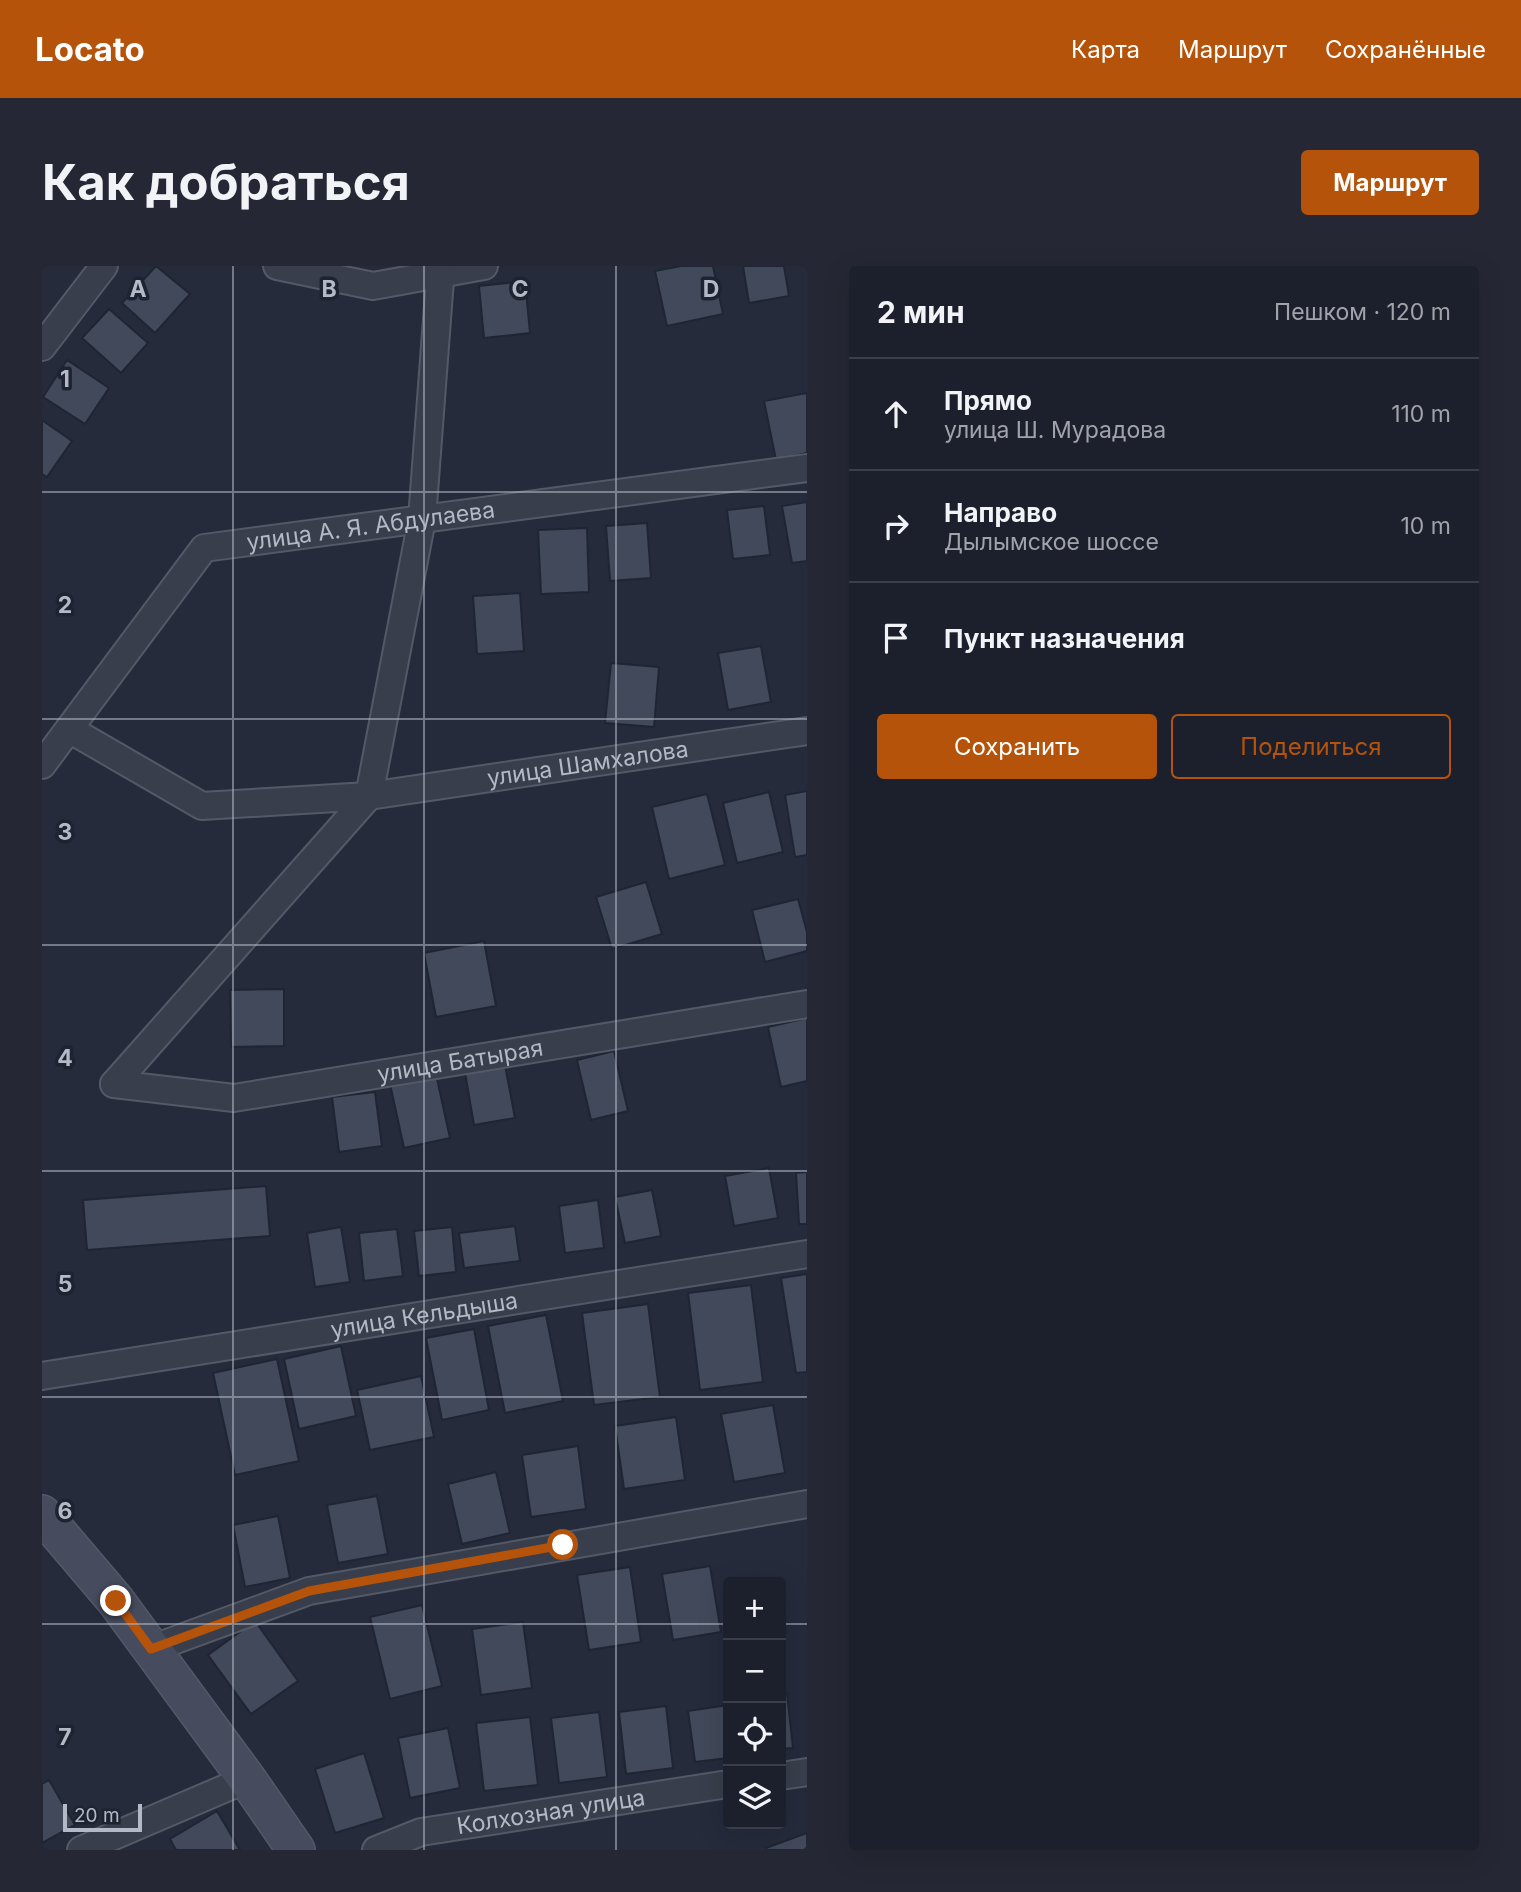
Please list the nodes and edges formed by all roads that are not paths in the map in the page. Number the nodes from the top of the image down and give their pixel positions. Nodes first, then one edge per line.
1 (104, 266) edge
2 (277, 266) edge
3 (484, 266) edge
4 (441, 270) edge
5 (42, 347) edge
6 (807, 468) edge
7 (422, 519) junction
8 (69, 729) junction
9 (807, 731) edge
10 (42, 765) edge
11 (369, 796) junction
12 (807, 1004) edge
13 (807, 1254) edge
14 (42, 1376) edge
15 (807, 1504) edge
16 (42, 1514) edge
17 (151, 1649) junction
18 (807, 1772) edge
19 (786, 1775) edge
20 (247, 1779) junction
21 (723, 1785) edge
22 (132, 1841) edge
23 (81, 1850) edge
24 (296, 1850) edge
25 (376, 1850) edge

1 - 5 street
2 - 4 street
3 - 4 street
4 - 7 street
6 - 7 street, улица А. Я. Абдулаева
7 - 8 street, улица А. Я. Абдулаева
7 - 11 street
8 - 10 street, улица А. Я. Абдулаева
8 - 11 street, улица Шамхалова
9 - 11 street, улица Шамхалова
11 - 12 street, улица Батырая
13 - 14 street, улица Кельдыша
15 - 17 street
16 - 17 main road
17 - 20 main road
18 - 19 street
20 - 22 street
20 - 24 main road
21 - 25 street, Колхозная улица
22 - 23 street

